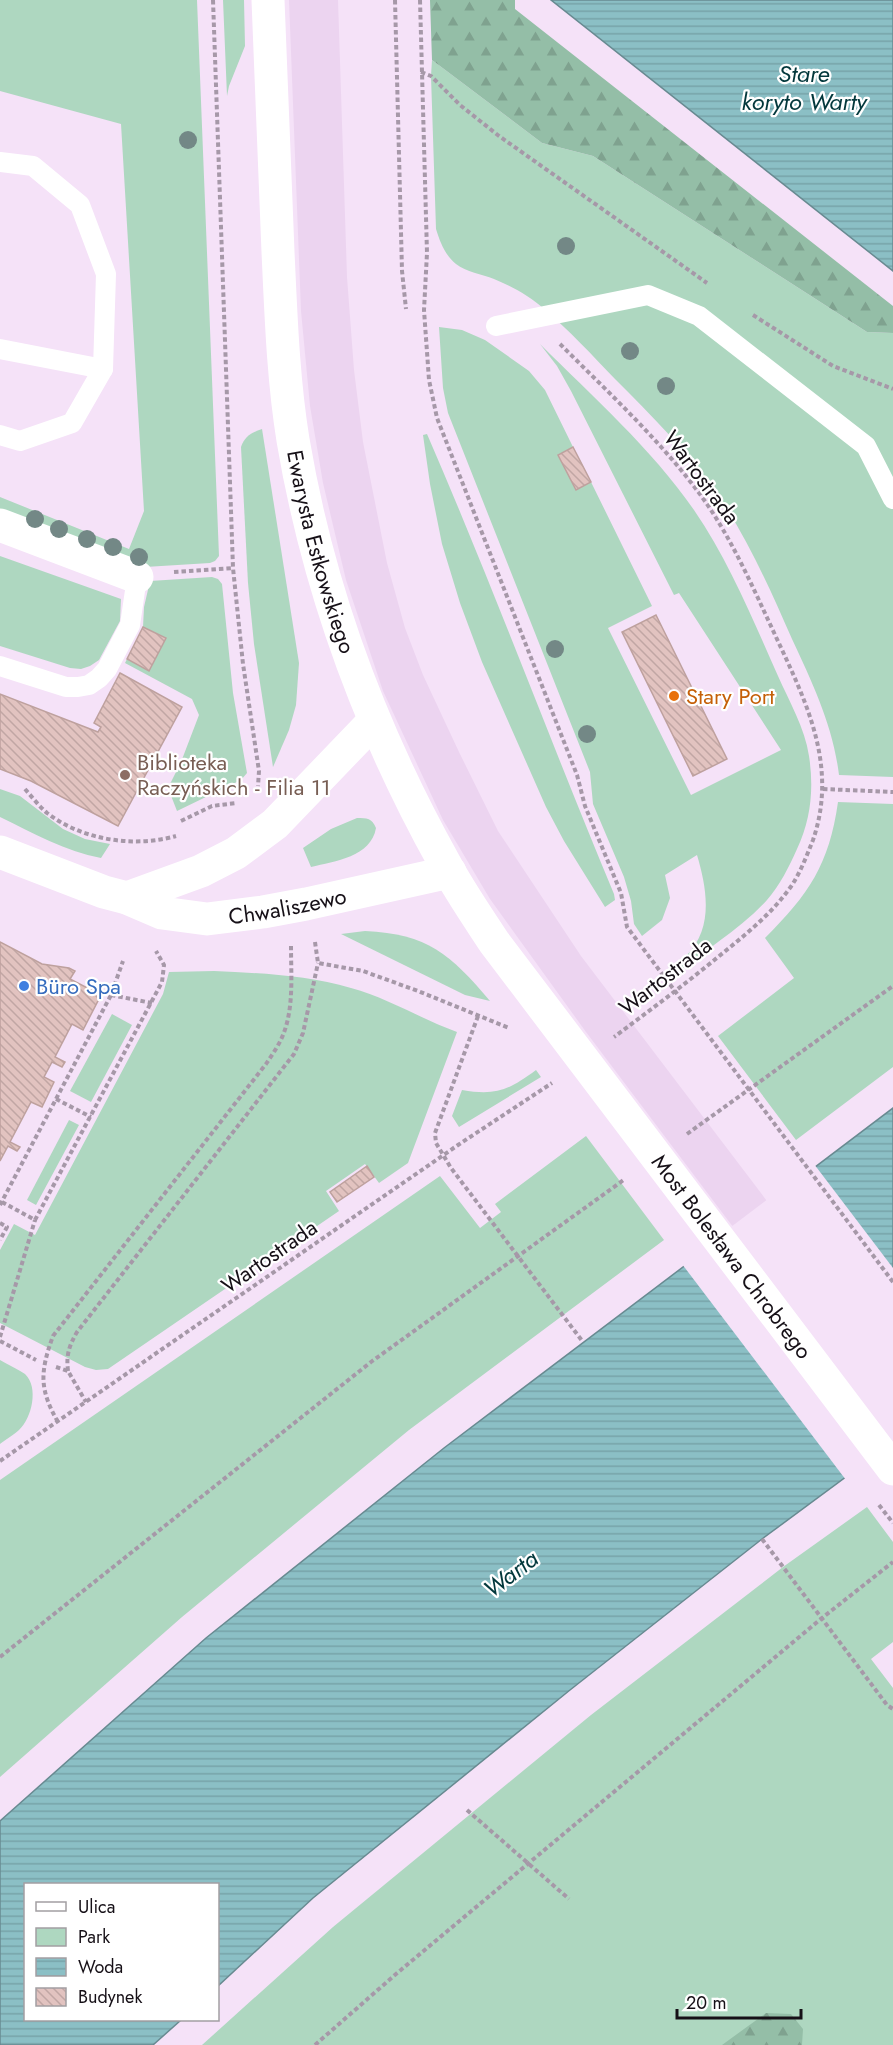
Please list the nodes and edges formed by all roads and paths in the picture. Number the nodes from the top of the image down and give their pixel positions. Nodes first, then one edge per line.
1 (213, 0) edge
2 (268, 0) edge
3 (395, 0) edge
4 (420, 0) edge
5 (422, 72) junction
6 (0, 162) edge
7 (708, 283) dead end
8 (406, 309) dead end
9 (745, 310) dead end
10 (534, 318) junction
11 (496, 326) dead end
12 (0, 349) edge
13 (103, 369) junction
14 (893, 389) edge
15 (0, 435) edge
16 (893, 499) edge
17 (0, 525) edge
18 (233, 568) junction
19 (169, 572) dead end
20 (137, 577) joint
21 (0, 666) edge
22 (374, 721) junction
23 (25, 789) dead end
24 (823, 789) junction
25 (252, 792) dead end
26 (893, 792) edge
27 (233, 808) dead end
28 (182, 821) dead end
29 (177, 836) dead end
30 (0, 852) edge
31 (450, 872) junction
32 (127, 898) junction
33 (306, 904) junction
34 (123, 961) dead end
35 (318, 963) junction
36 (291, 964) dead end
37 (164, 965) dead end
38 (893, 986) edge
39 (111, 995) junction
40 (152, 1003) junction
41 (572, 1043) joint
42 (605, 1044) dead end
43 (557, 1080) dead end
44 (56, 1099) junction
45 (91, 1117) junction
46 (682, 1138) dead end
47 (443, 1155) junction
48 (633, 1173) dead end
49 (1, 1204) edge
50 (35, 1220) junction
51 (0, 1223) edge
52 (0, 1240) edge
53 (518, 1256) junction
54 (893, 1282) edge
55 (0, 1339) edge
56 (583, 1342) dead end
57 (36, 1360) dead end
58 (56, 1367) dead end
59 (68, 1371) junction
60 (86, 1402) junction
61 (58, 1422) junction
62 (0, 1461) edge
63 (893, 1469) edge
64 (762, 1539) dead end
65 (893, 1562) edge
66 (822, 1618) junction
67 (0, 1657) edge
68 (893, 1709) edge
69 (467, 1810) dead end
70 (528, 1864) junction
71 (569, 1899) dead end
72 (315, 2045) edge

1 - 18 path
2 - 22 street, Ewarysta Estkowskiego
3 - 8 path
4 - 5 path
5 - 7 path
5 - 54 path
6 - 13 lane
9 - 14 path
10 - 11 lane
10 - 16 lane
10 - 24 path, Wartostrada
12 - 13 lane
13 - 15 lane
17 - 20 street
18 - 19 path
18 - 25 path
20 - 21 lane
22 - 31 street, Ewarysta Estkowskiego
22 - 32 street
23 - 29 path
24 - 26 path
24 - 42 path, Wartostrada
27 - 28 path
30 - 32 street, Chwaliszewo
31 - 33 street, Chwaliszewo
31 - 41 street, Ewarysta Estkowskiego
32 - 33 street, Chwaliszewo
33 - 35 path
34 - 39 path
35 - 47 path
35 - 59 path
36 - 61 path
37 - 40 path
38 - 46 path
39 - 40 path
39 - 44 path
40 - 45 path
41 - 63 street, Most Bolesława Chrobrego
43 - 47 path, Wartostrada
44 - 45 path
44 - 49 path
45 - 50 path
47 - 53 path
47 - 60 path, Wartostrada
48 - 53 path
49 - 50 path
50 - 55 path
51 - 52 path
53 - 56 path
53 - 67 path
55 - 57 path
58 - 59 path
59 - 60 path
60 - 61 path, Wartostrada
61 - 62 path, Wartostrada
64 - 66 path
65 - 66 path
66 - 68 path
66 - 70 path
69 - 70 path
70 - 71 path
70 - 72 path

